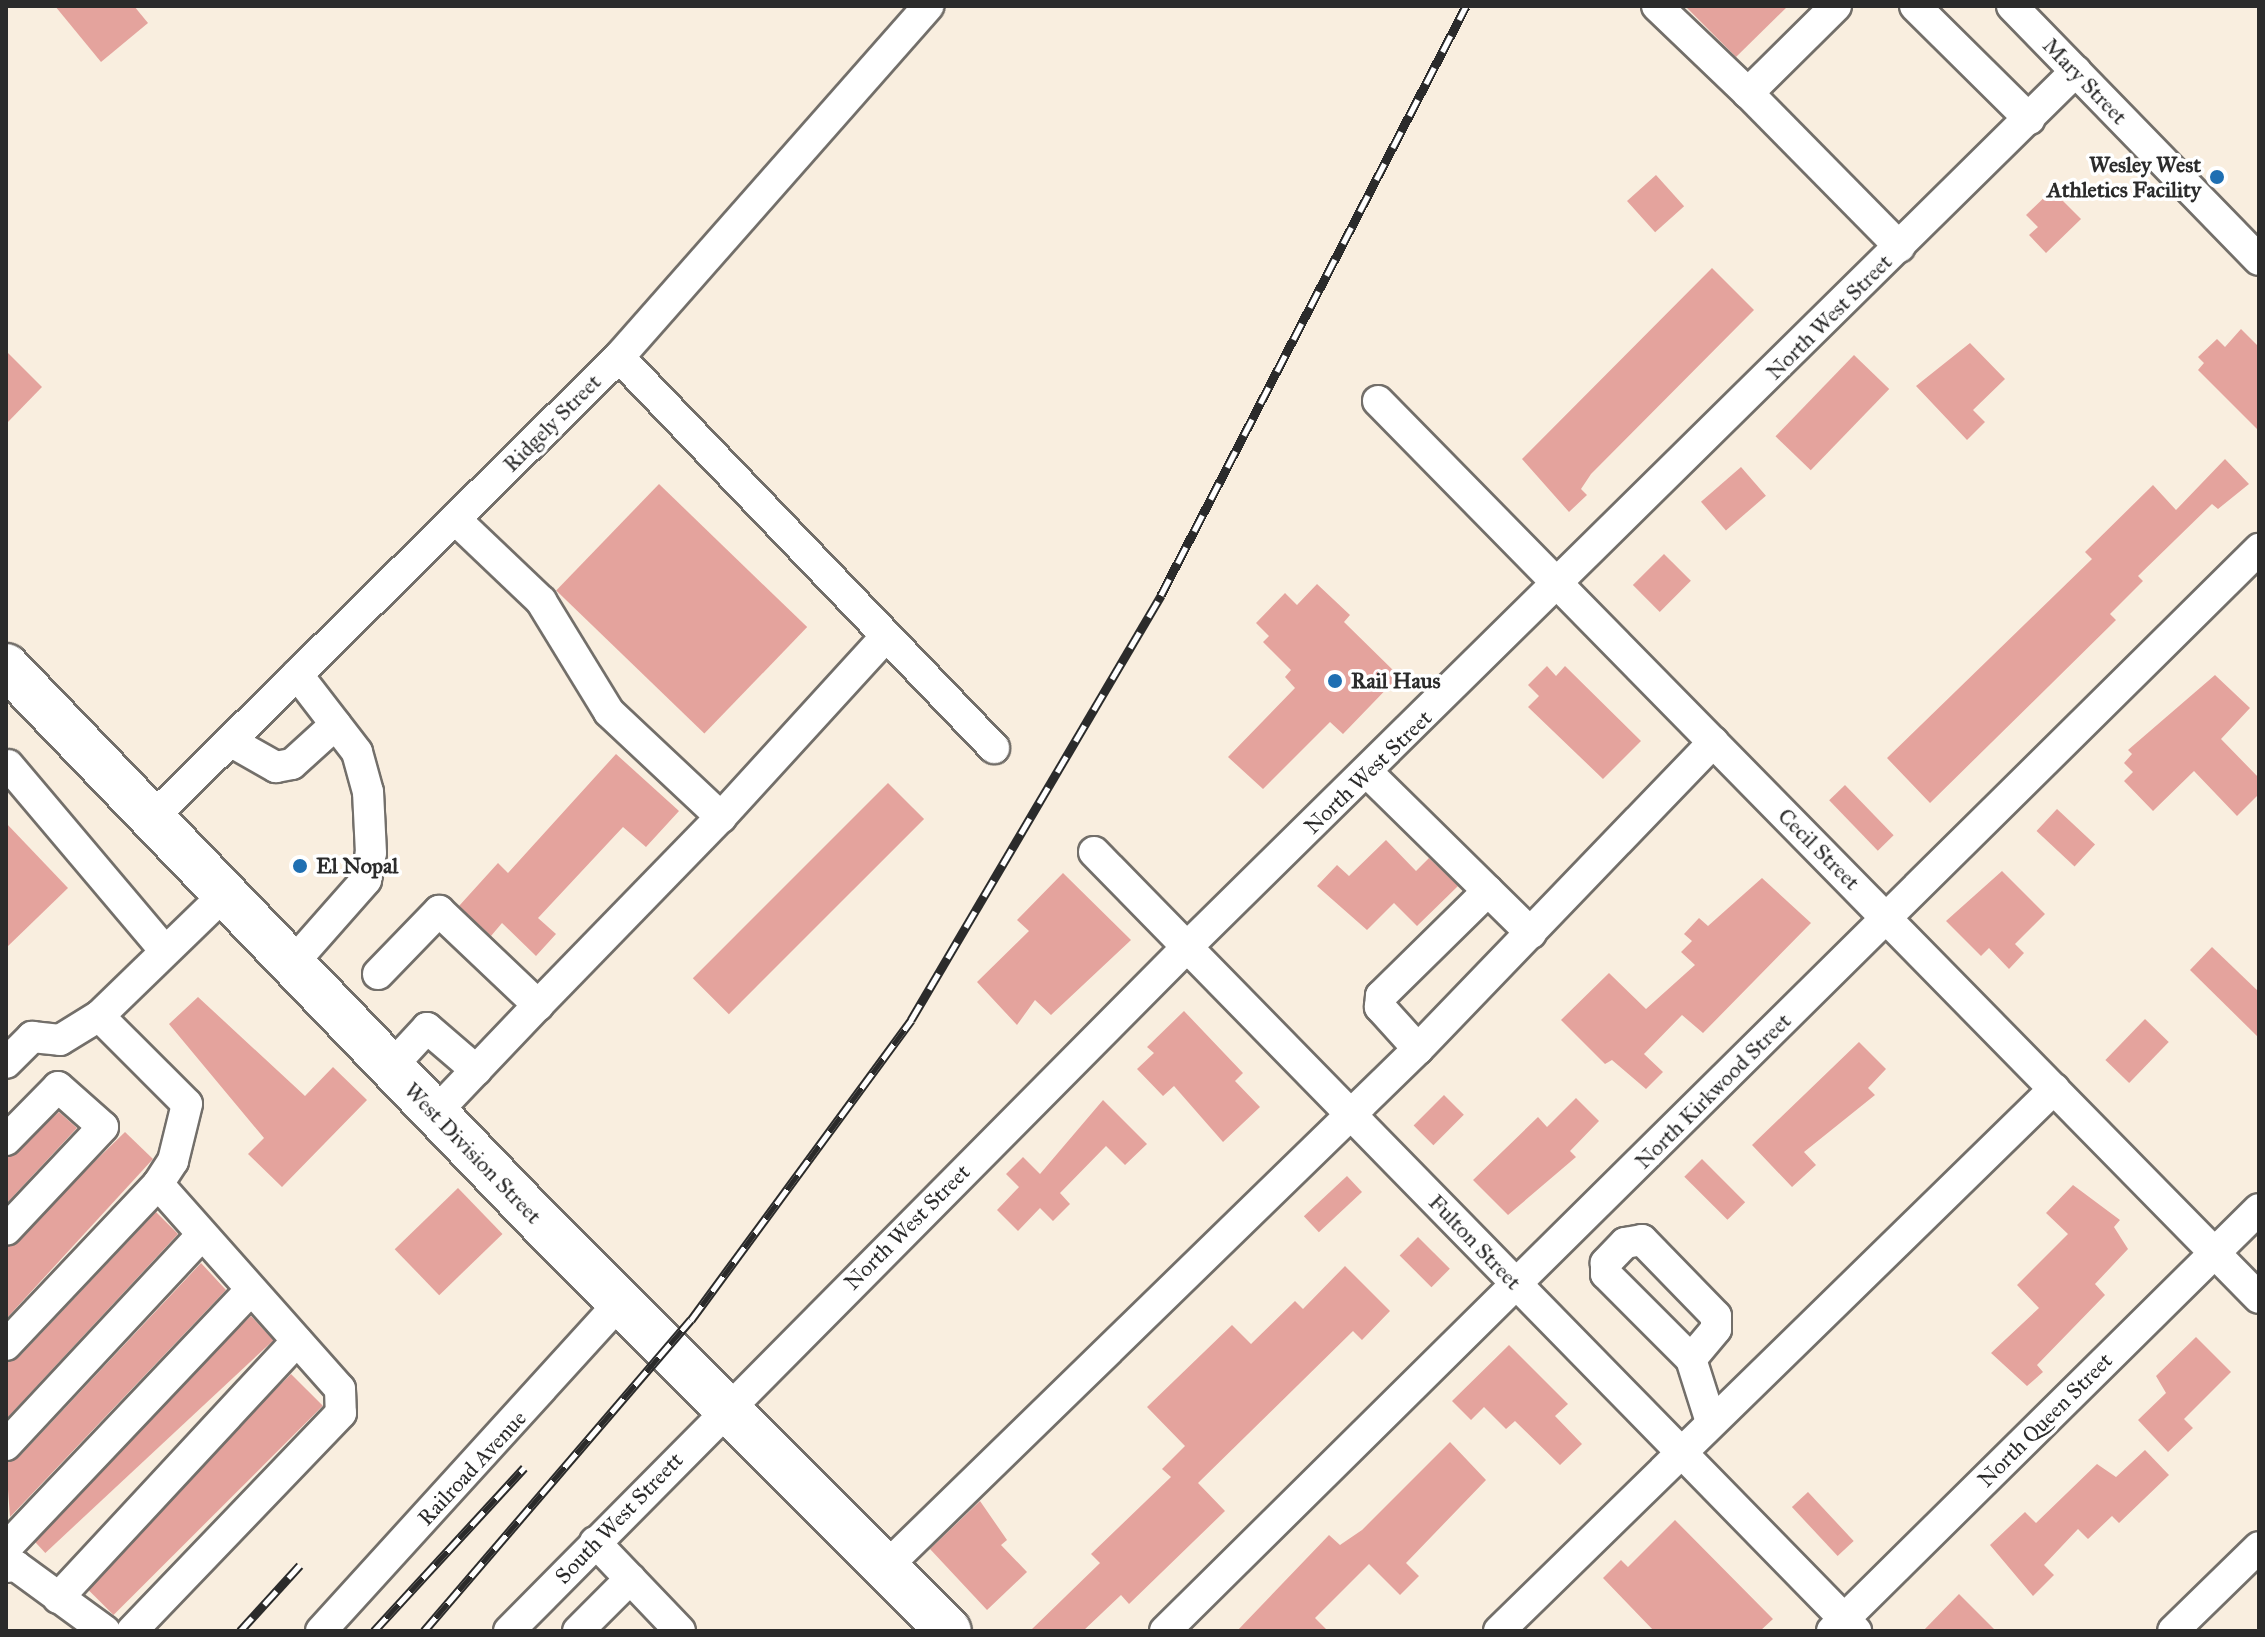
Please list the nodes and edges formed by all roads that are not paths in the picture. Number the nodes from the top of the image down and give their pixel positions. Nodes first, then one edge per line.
1 (928, 6) edge
2 (1657, 6) edge
3 (1836, 6) edge
4 (1915, 6) edge
5 (2012, 6) edge
6 (2076, 71) junction
7 (1748, 93) junction
8 (2029, 119) junction
9 (1900, 247) junction
10 (2259, 260) edge
11 (619, 357) junction
12 (1378, 401) dead end
13 (455, 519) junction
14 (2259, 549) edge
15 (1560, 585) junction
16 (886, 636) junction
17 (6, 666) edge
18 (297, 674) junction
19 (336, 724) junction
20 (230, 741) junction
21 (1713, 742) junction
22 (994, 748) dead end
23 (8, 765) edge
24 (1367, 772) junction
25 (721, 817) junction
26 (152, 818) junction
27 (1094, 852) dead end
28 (1488, 891) junction
29 (225, 894) junction
30 (1886, 918) junction
31 (1531, 933) junction
32 (1187, 947) junction
33 (165, 951) junction
34 (292, 964) junction
35 (378, 974) dead end
36 (538, 1005) junction
37 (99, 1016) junction
38 (1418, 1049) junction
39 (6, 1063) edge
40 (391, 1067) junction
41 (476, 1070) junction
42 (2054, 1089) junction
43 (435, 1113) junction
44 (1351, 1114) junction
45 (6, 1140) edge
46 (158, 1184) junction
47 (2259, 1209) edge
48 (6, 1230) edge
49 (199, 1238) junction
50 (2214, 1253) junction
51 (1519, 1286) junction
52 (249, 1292) junction
53 (2259, 1298) edge
54 (621, 1301) junction
55 (297, 1341) junction
56 (6, 1345) edge
57 (1691, 1359) dead end
58 (729, 1405) junction
59 (1710, 1419) junction
60 (6, 1445) edge
61 (1681, 1453) junction
62 (595, 1542) junction
63 (2259, 1547) edge
64 (6, 1548) edge
65 (887, 1566) junction
66 (6, 1567) edge
67 (630, 1579) junction
68 (58, 1598) junction
69 (1844, 1627) edge
70 (105, 1631) edge
71 (132, 1631) edge
72 (321, 1631) edge
73 (509, 1631) edge
74 (578, 1631) edge
75 (680, 1631) edge
76 (949, 1631) edge
77 (1165, 1631) edge
78 (1499, 1631) edge
79 (2173, 1631) edge

1 - 11 street, Ridgely Street
2 - 7 street
3 - 7 street
4 - 8 street
5 - 6 street, Mary Street
6 - 8 street, North West Street
6 - 10 street, Mary Street
7 - 9 street
8 - 9 street, North West Street
9 - 15 street, North West Street
11 - 13 street, Ridgely Street
11 - 16 street
12 - 15 street, Cecil Street
13 - 18 street, Ridgely Street
13 - 25 street
14 - 30 street, North Kirkwood Street
15 - 21 street, Cecil Street
15 - 24 street, North West Street
16 - 22 street
16 - 25 street
17 - 26 highway, West Division Street
18 - 19 street
18 - 20 street, Ridgely Street
19 - 20 street
19 - 34 street
20 - 26 street, Ridgely Street
21 - 30 street, Cecil Street
21 - 31 street
23 - 33 street
24 - 28 street
24 - 32 street, North West Street
25 - 36 street
26 - 29 highway, West Division Street
27 - 32 street, Fulton Street
28 - 31 street
28 - 38 street
29 - 33 street
29 - 34 highway, West Division Street
30 - 42 street, Cecil Street
30 - 51 street, North Kirkwood Street
31 - 38 street
32 - 44 street, Fulton Street
32 - 58 street, North West Street
33 - 37 street
34 - 40 highway, West Division Street
35 - 36 street
36 - 41 street
37 - 39 street
37 - 46 street
38 - 44 street
40 - 41 street
40 - 43 highway, West Division Street
41 - 43 street
42 - 50 street, Cecil Street
42 - 59 street
43 - 54 highway, West Division Street
44 - 51 street, Fulton Street
44 - 65 street
45 - 48 street
46 - 49 street
46 - 56 street
47 - 50 street, North Queen Street
49 - 52 street
49 - 60 street
50 - 53 street, Cecil Street
50 - 69 street, North Queen Street
51 - 61 street, Fulton Street
51 - 77 street, North Kirkwood Street
52 - 55 street
52 - 64 street
54 - 58 highway, West Division Street
54 - 72 street, Railroad Avenue
55 - 68 street
55 - 71 street
57 - 59 street
58 - 62 street, South West Streett
58 - 65 highway, West Division Street
59 - 61 street
61 - 69 street, Fulton Street
61 - 78 street
62 - 67 street
62 - 73 street, South West Streett
63 - 79 street
65 - 76 highway, West Division Street
66 - 68 street
67 - 74 street
67 - 75 street
68 - 70 street

